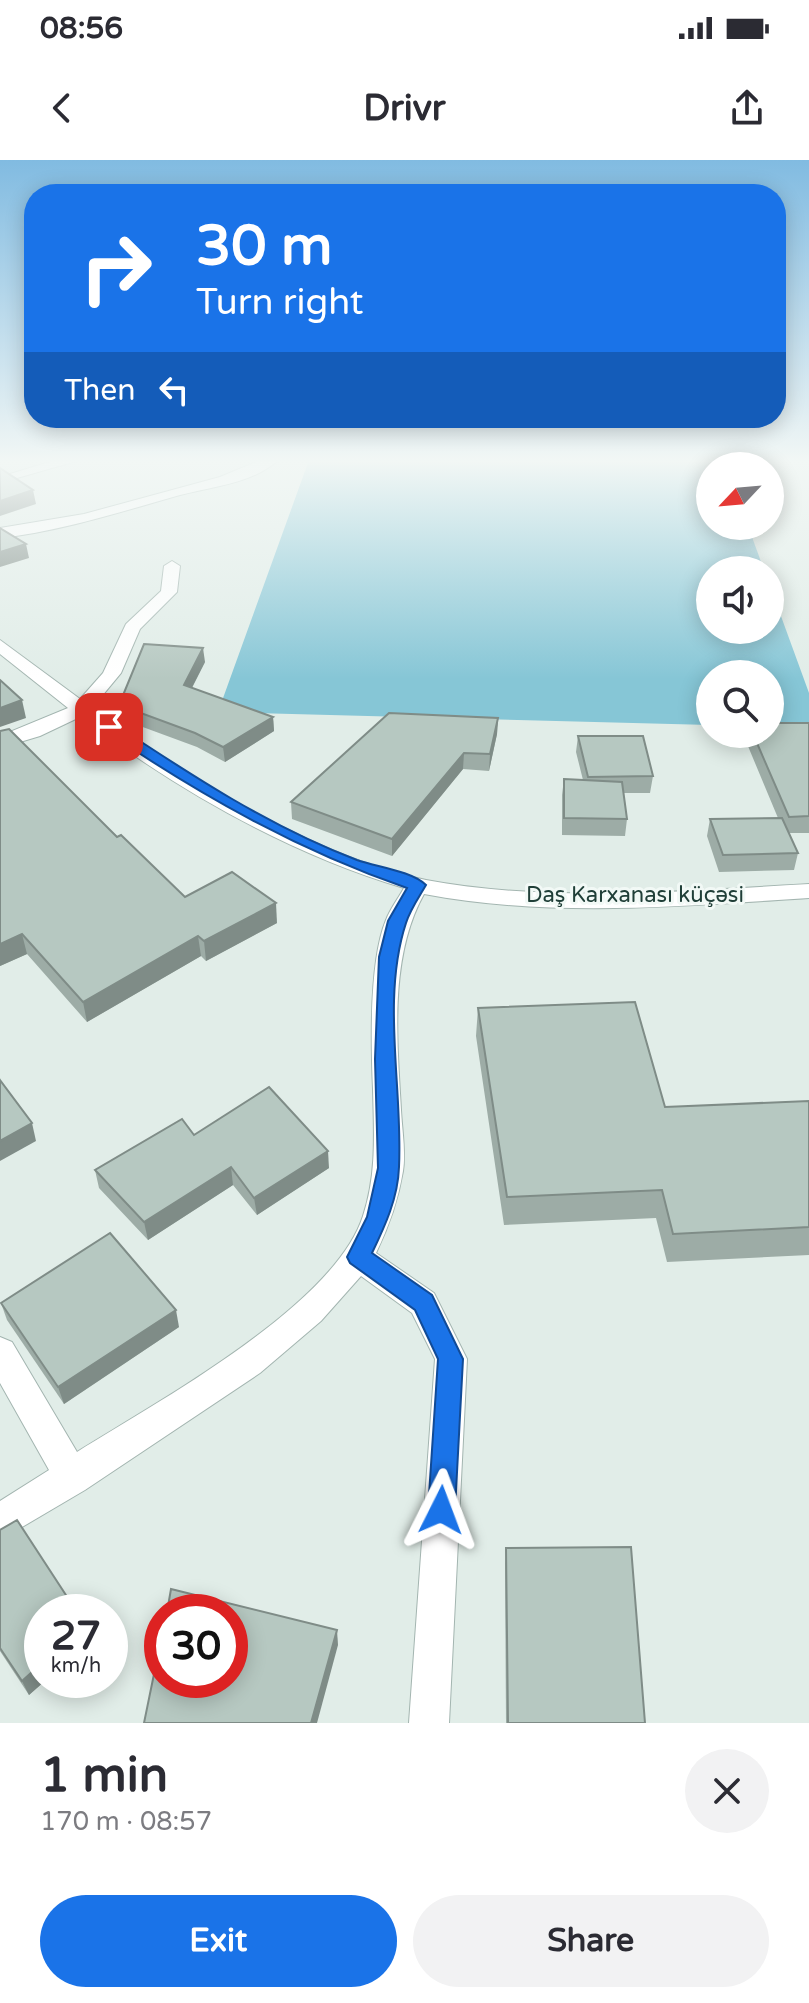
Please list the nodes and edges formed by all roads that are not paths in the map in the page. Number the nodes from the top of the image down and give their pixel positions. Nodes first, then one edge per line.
1 (172, 566) dead end
2 (0, 645) edge
3 (84, 710) junction
4 (0, 742) edge
5 (417, 885) junction
6 (809, 891) edge
7 (359, 1257) junction
8 (0, 1352) edge
9 (73, 1478) junction
10 (0, 1522) edge
11 (429, 1723) edge

1 - 3 street
2 - 3 street, Daş Karxanası küçəsi
3 - 4 street
3 - 5 street, Daş Karxanası küçəsi
5 - 6 street, Daş Karxanası küçəsi
5 - 7 street
7 - 9 street
7 - 11 street
8 - 9 street
9 - 10 street

